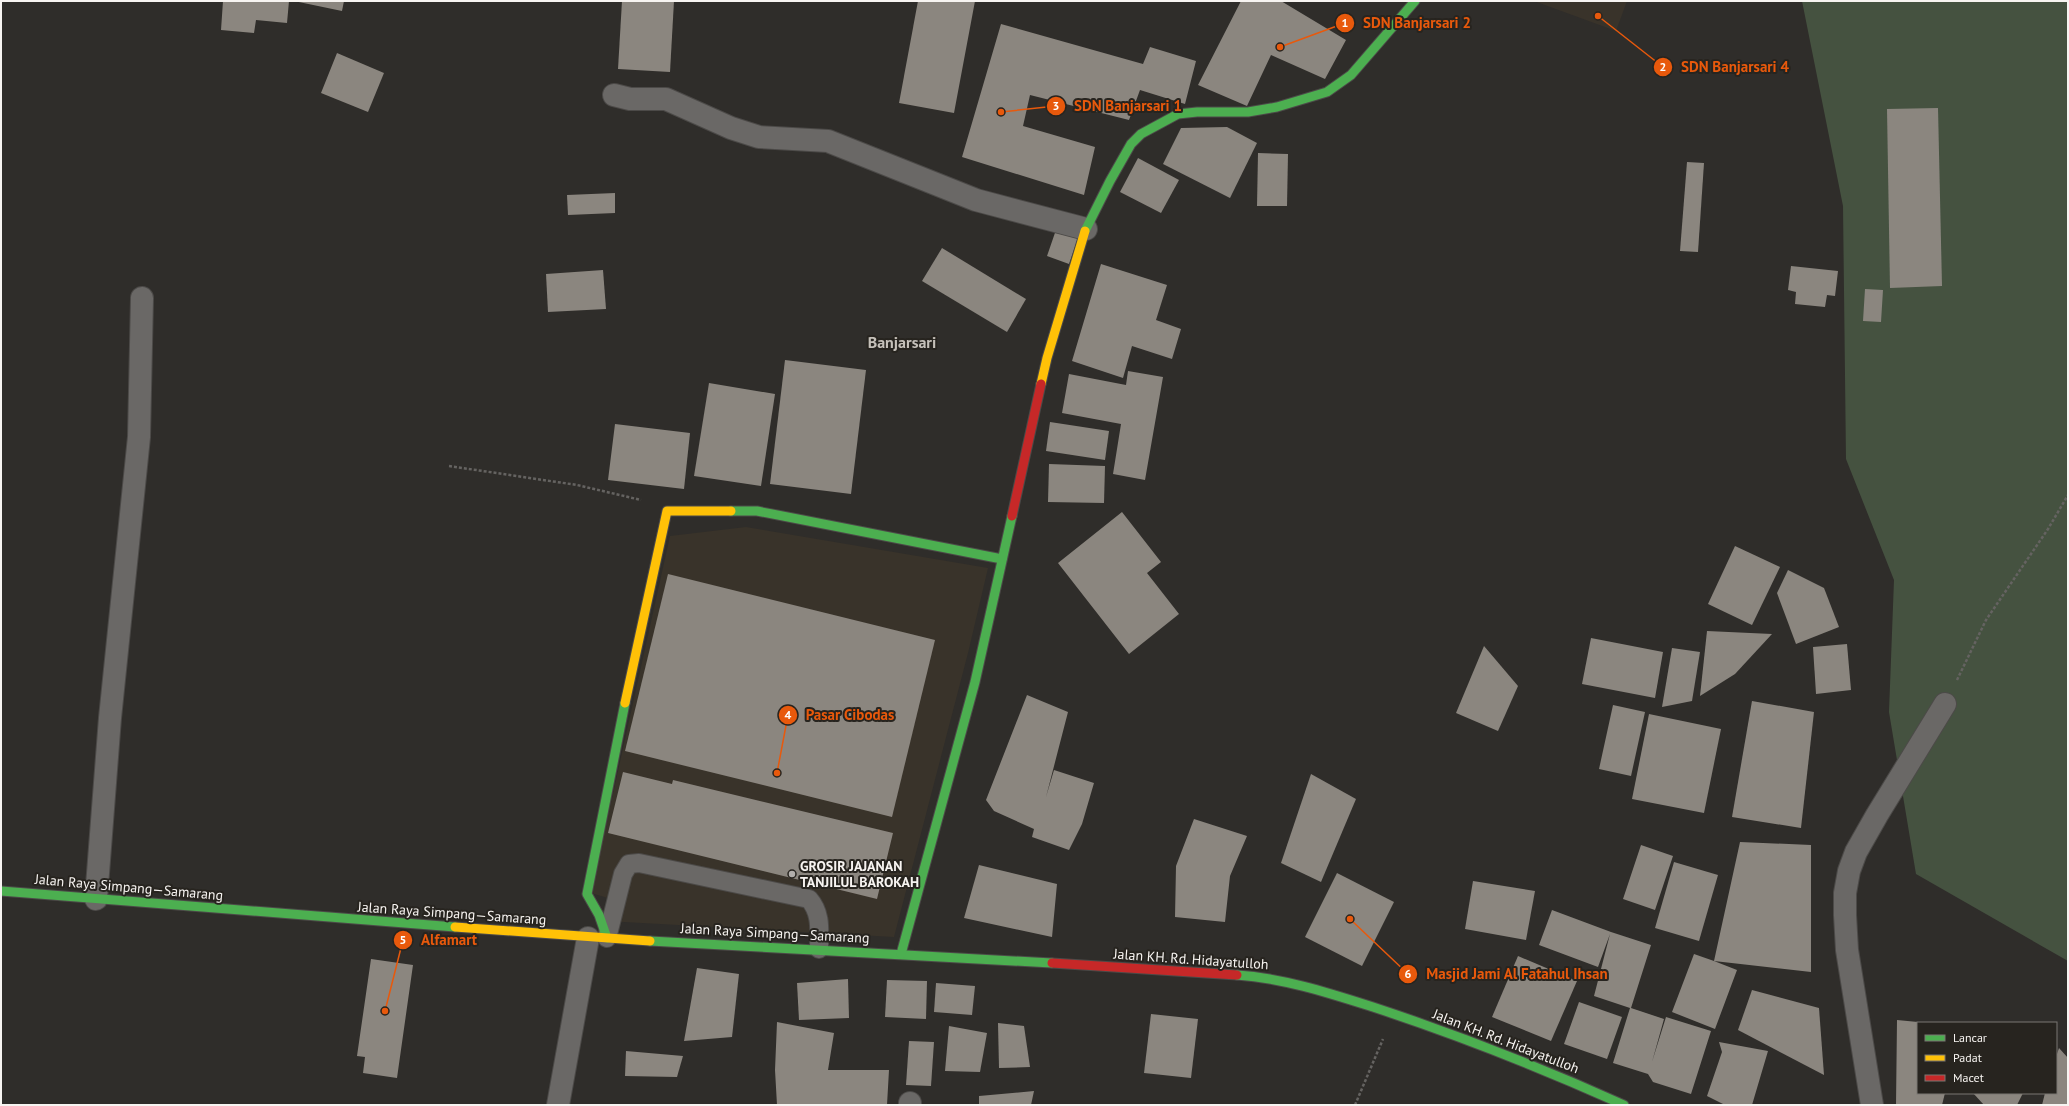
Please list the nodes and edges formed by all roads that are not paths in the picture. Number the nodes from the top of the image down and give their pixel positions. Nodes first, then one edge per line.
1 (1415, 1) edge
2 (614, 95) dead end
3 (1086, 229) junction
4 (142, 298) dead end
5 (1002, 559) junction
6 (1945, 704) road end
7 (1, 891) edge
8 (96, 899) junction
9 (597, 938) junction
10 (819, 950) junction
11 (901, 954) junction
12 (558, 1105) edge
13 (1624, 1105) edge
14 (1872, 1105) edge

1 - 3 street
2 - 3 street
3 - 5 street
4 - 8 street
5 - 9 street
5 - 11 street
6 - 14 street
7 - 8 street, Jalan Raya Simpang—Samarang
8 - 9 street, Jalan Raya Simpang—Samarang
9 - 10 street, Jalan Raya Simpang—Samarang
9 - 10 lane
9 - 12 street
10 - 11 street, Jalan Raya Simpang—Samarang
11 - 13 street, Jalan KH. Rd. Hidayatulloh

